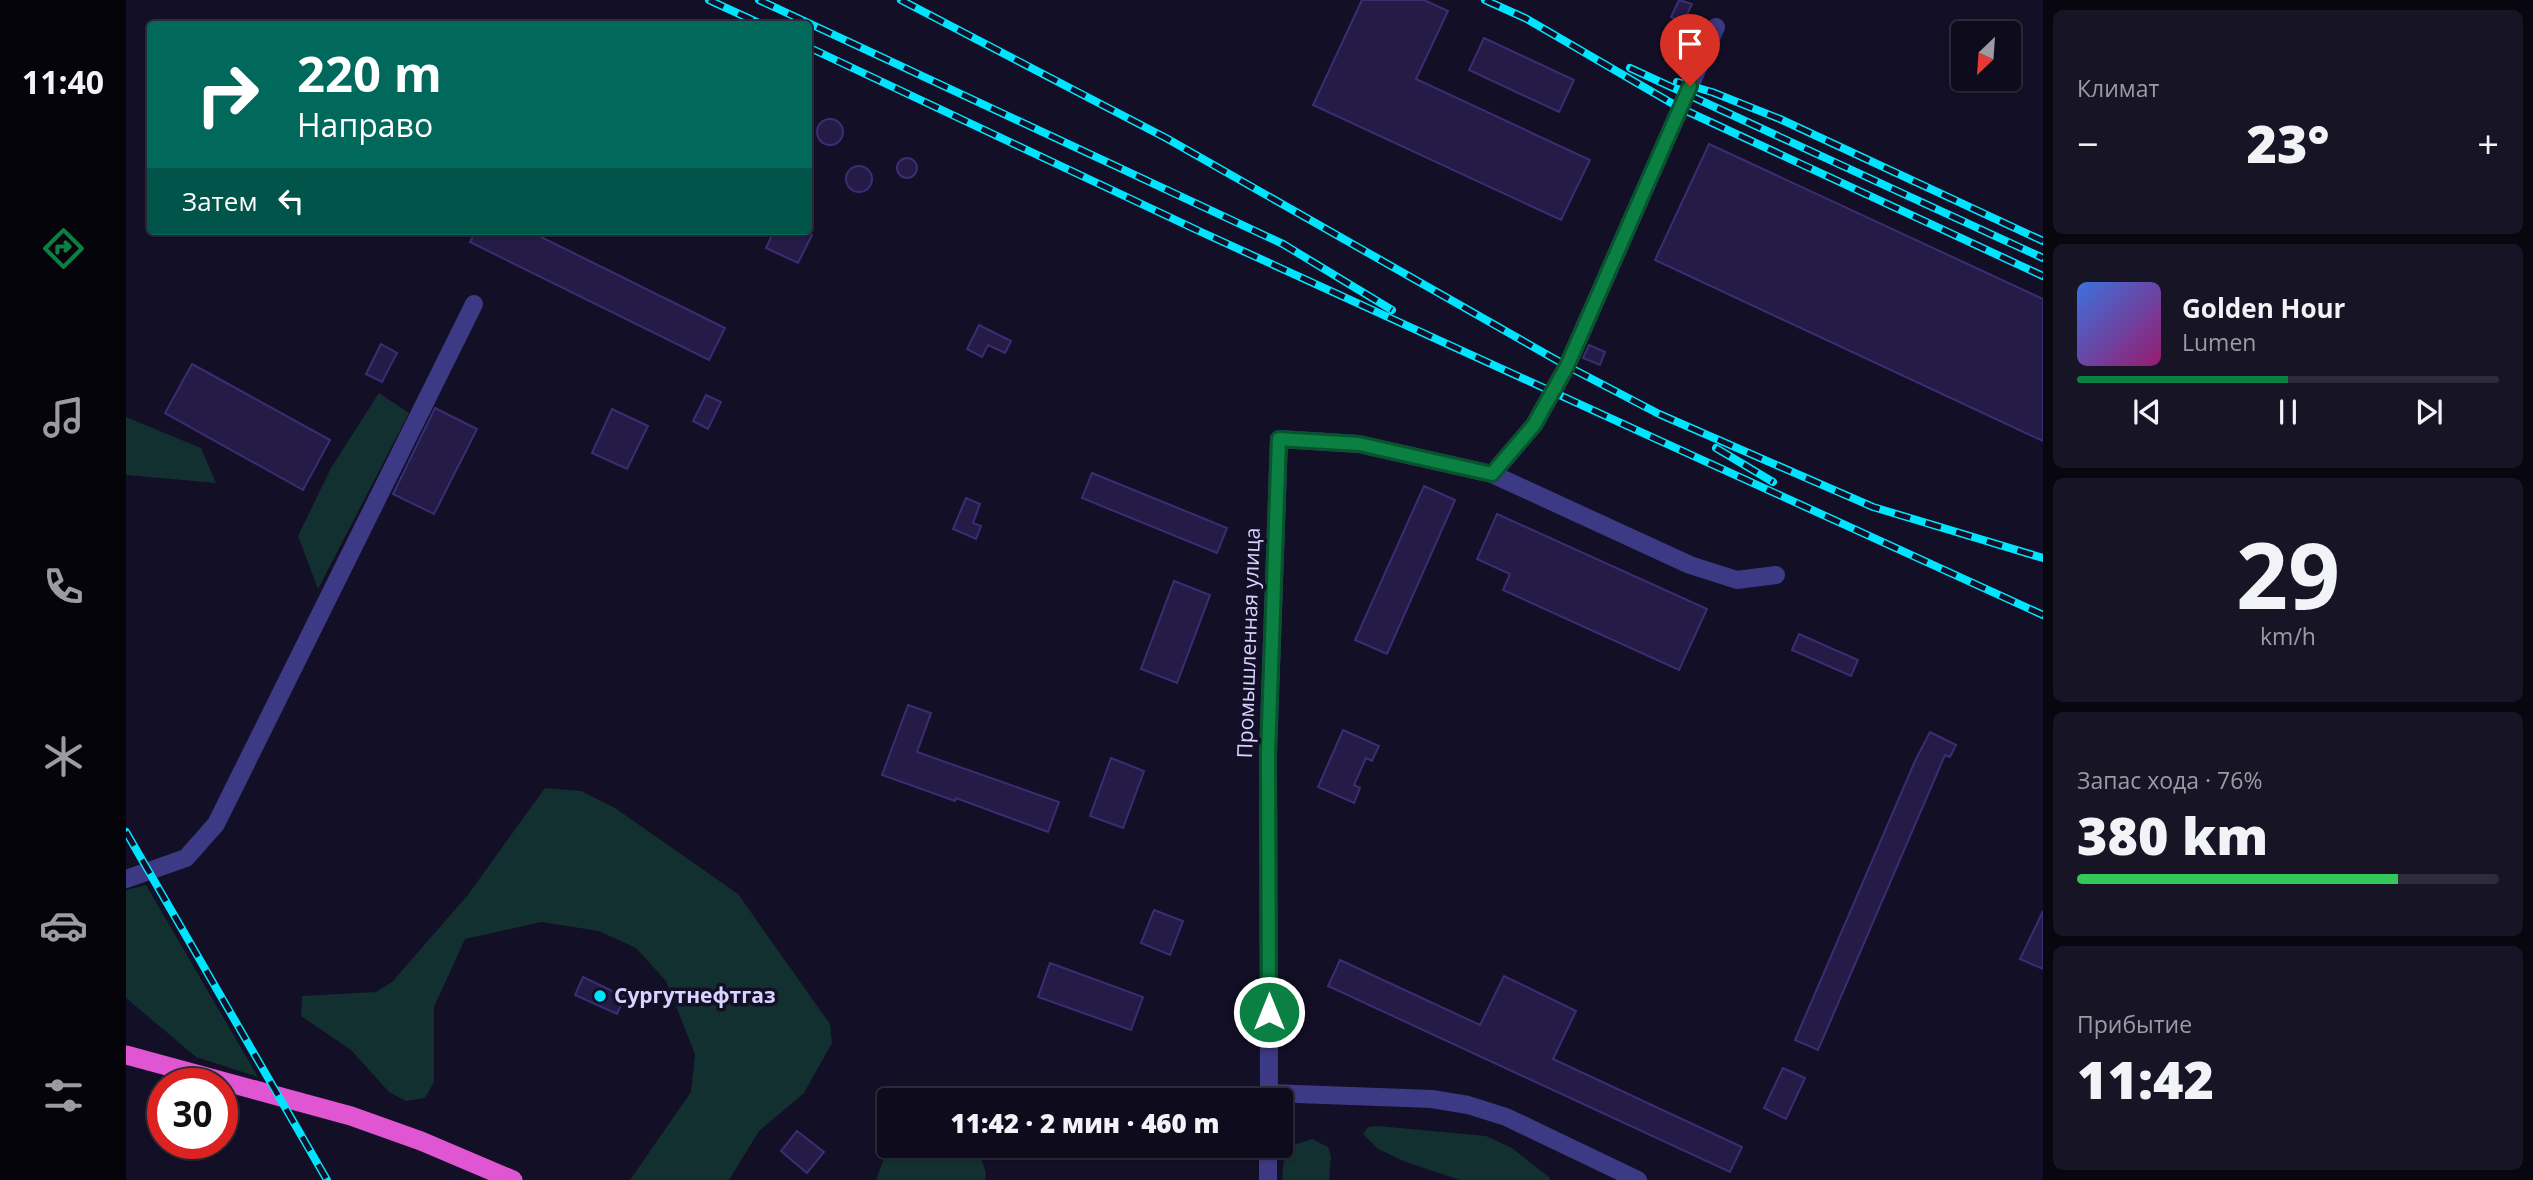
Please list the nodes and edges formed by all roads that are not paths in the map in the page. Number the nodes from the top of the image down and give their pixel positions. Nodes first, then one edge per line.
1 (1716, 27) dead end
2 (474, 304) dead end
3 (1492, 474) junction
4 (1776, 575) dead end
5 (126, 879) edge
6 (126, 1055) edge
7 (1269, 1088) edge
8 (1293, 1097) edge
9 (1268, 1158) edge
10 (513, 1180) edge
11 (1268, 1180) edge
12 (1638, 1180) edge

1 - 3 street
2 - 5 street
3 - 4 street
3 - 7 street, Промышленная улица
6 - 10 highway
8 - 12 street
9 - 11 street

